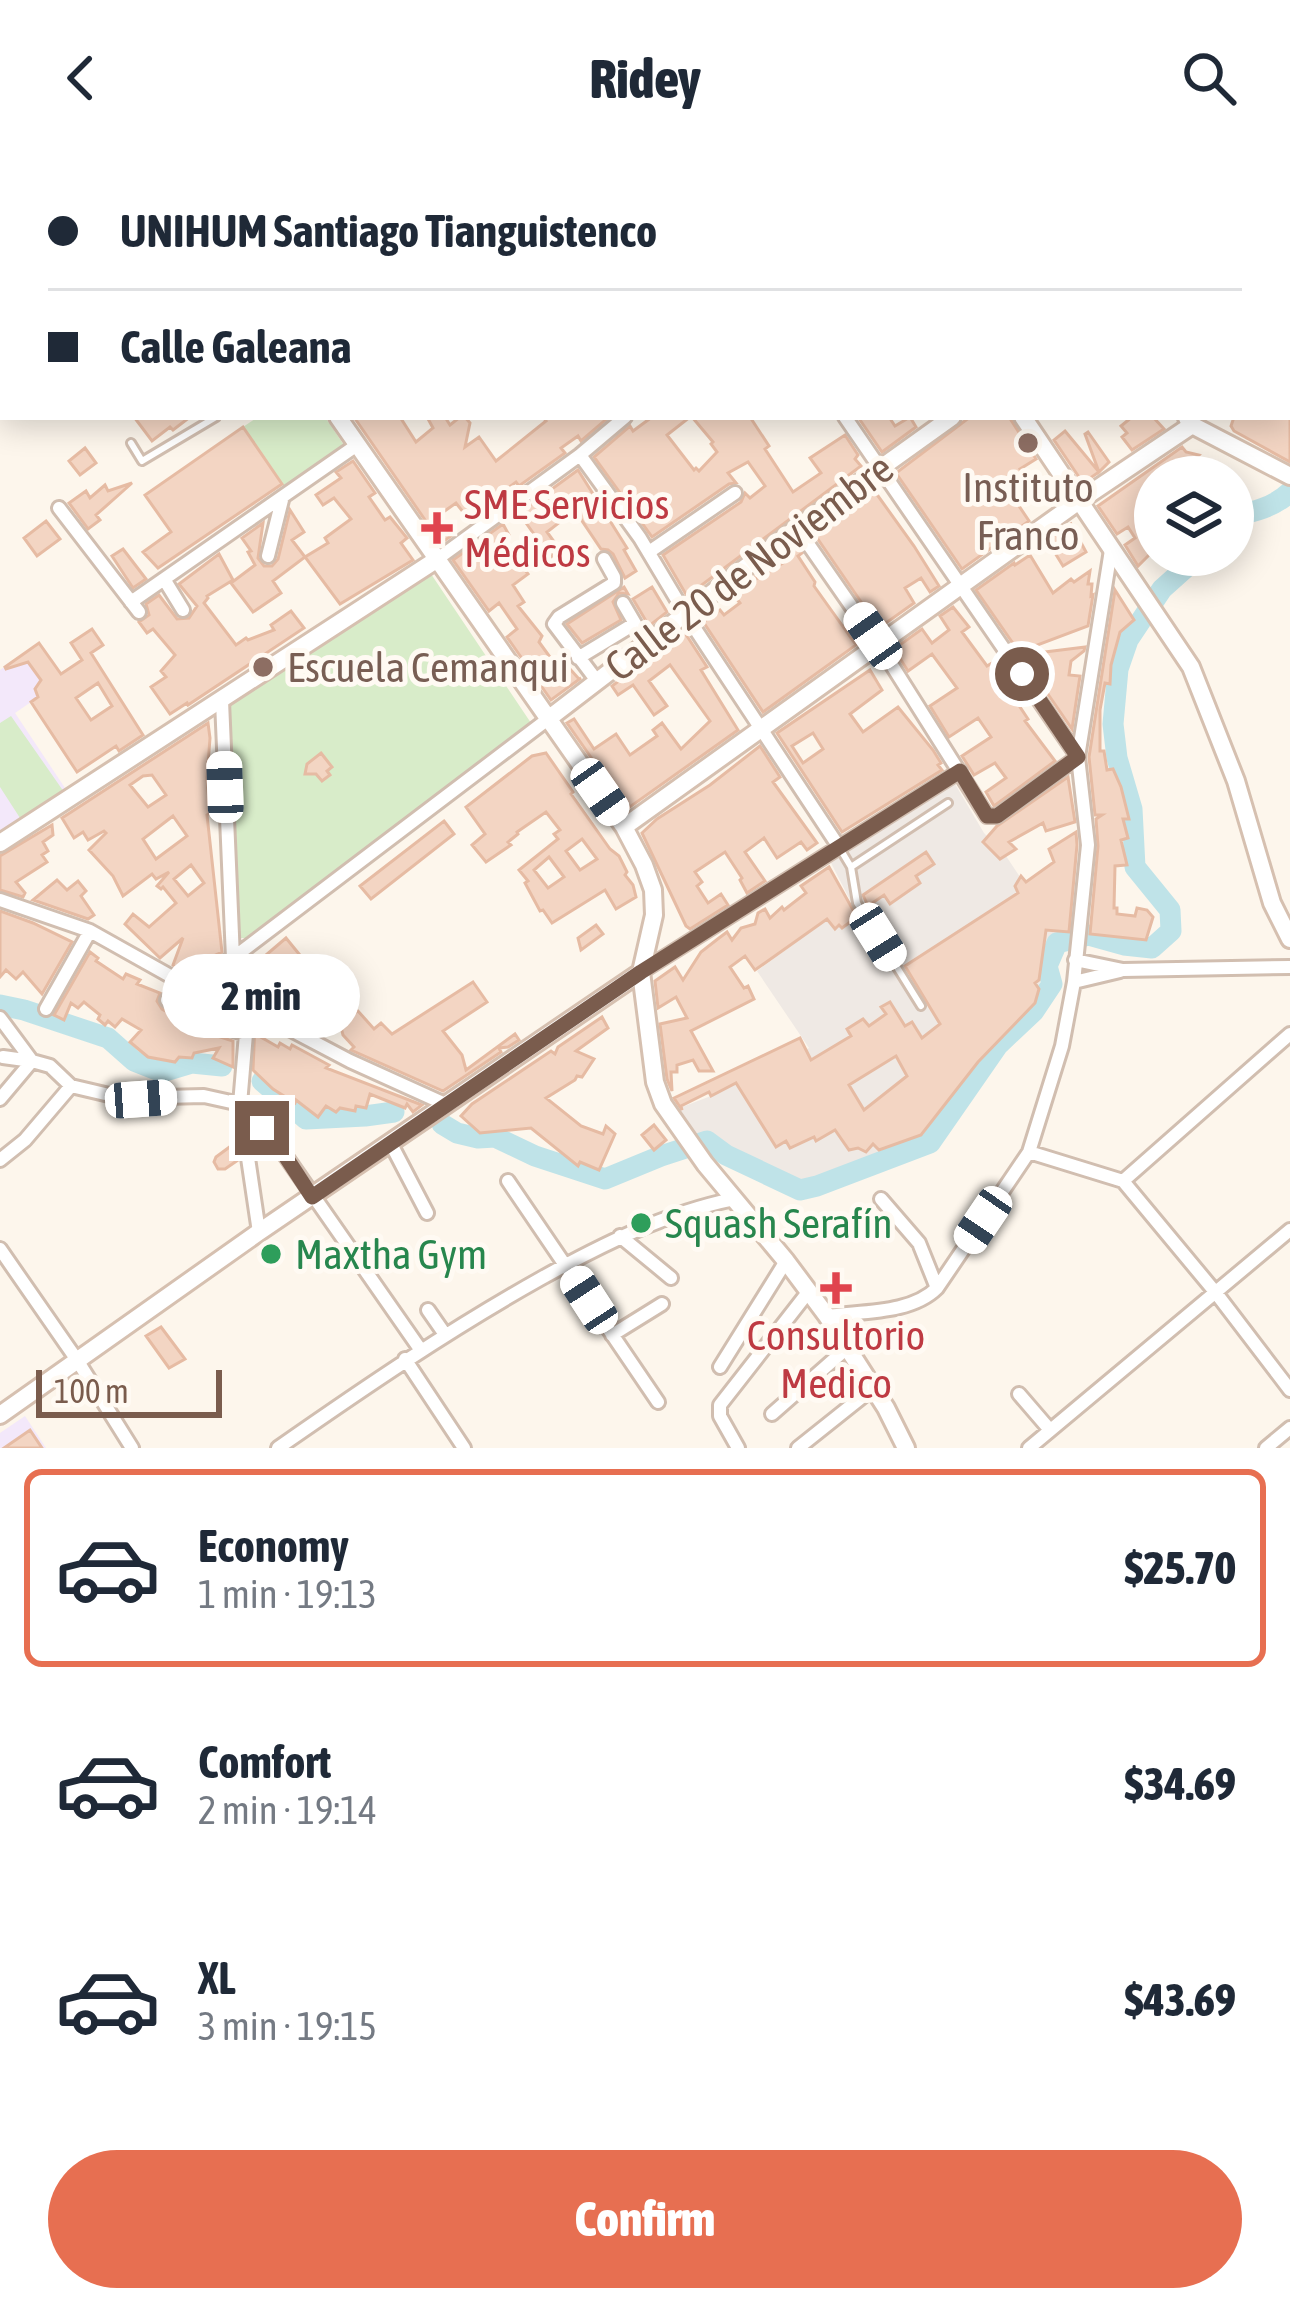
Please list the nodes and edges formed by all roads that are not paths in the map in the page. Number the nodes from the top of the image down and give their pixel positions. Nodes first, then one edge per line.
1 (211, 420) edge
2 (340, 420) edge
3 (621, 420) edge
4 (847, 420) edge
5 (948, 420) edge
6 (1025, 420) edge
7 (1194, 420) edge
8 (130, 442) dead end
9 (357, 445) junction
10 (580, 455) junction
11 (881, 467) junction
12 (1289, 476) edge
13 (735, 493) dead end
14 (282, 499) junction
15 (1079, 501) junction
16 (59, 508) dead end
17 (796, 528) junction
18 (1111, 550) junction
19 (649, 552) junction
20 (268, 556) dead end
21 (604, 559) dead end
22 (436, 560) junction
23 (164, 579) junction
24 (962, 585) junction
25 (623, 603) dead end
26 (183, 610) dead end
27 (686, 614) junction
28 (634, 624) junction
29 (647, 644) junction
30 (879, 645) junction
31 (578, 658) junction
32 (597, 681) junction
33 (222, 701) junction
34 (548, 719) junction
35 (761, 730) junction
36 (1078, 757) junction
37 (960, 771) junction
38 (948, 802) dead end
39 (624, 826) junction
40 (0, 843) edge
41 (838, 847) junction
42 (850, 867) junction
43 (0, 900) edge
44 (90, 931) junction
45 (1290, 939) edge
46 (1076, 954) junction
47 (233, 958) junction
48 (1290, 967) edge
49 (1123, 970) junction
50 (641, 972) junction
51 (1074, 982) junction
52 (167, 1000) dead end
53 (240, 1003) junction
54 (921, 1006) dead end
55 (46, 1009) dead end
56 (0, 1018) edge
57 (246, 1034) junction
58 (1290, 1034) edge
59 (3, 1057) dead end
60 (32, 1061) junction
61 (71, 1086) junction
62 (0, 1099) edge
63 (239, 1104) junction
64 (445, 1104) junction
65 (391, 1144) junction
66 (1029, 1152) junction
67 (0, 1160) edge
68 (508, 1181) dead end
69 (1123, 1181) junction
70 (312, 1197) junction
71 (734, 1199) junction
72 (880, 1199) dead end
73 (427, 1213) dead end
74 (1290, 1230) edge
75 (259, 1232) junction
76 (620, 1236) junction
77 (0, 1249) edge
78 (786, 1261) junction
79 (566, 1264) junction
80 (670, 1278) dead end
81 (937, 1288) junction
82 (808, 1291) junction
83 (1216, 1293) junction
84 (662, 1304) dead end
85 (428, 1310) dead end
86 (827, 1316) junction
87 (444, 1334) junction
88 (612, 1335) junction
89 (847, 1348) junction
90 (420, 1349) junction
91 (405, 1359) junction
92 (77, 1360) junction
93 (720, 1367) dead end
94 (872, 1389) junction
95 (1290, 1390) edge
96 (1019, 1394) dead end
97 (658, 1402) dead end
98 (772, 1414) dead end
99 (0, 1415) edge
100 (1290, 1427) edge
101 (1050, 1430) junction
102 (132, 1448) edge
103 (278, 1448) edge
104 (464, 1448) edge
105 (738, 1448) edge
106 (798, 1448) edge
107 (906, 1448) edge
108 (1028, 1448) edge
109 (1266, 1448) edge

1 - 8 lane
2 - 9 main road
3 - 10 street
4 - 11 street
5 - 11 main road, Calle 20 de Noviembre
6 - 15 main road
7 - 12 main road
7 - 15 main road
9 - 14 street
9 - 22 main road
10 - 19 street
10 - 22 street
11 - 17 main road, Calle 20 de Noviembre
11 - 24 street
13 - 19 street
14 - 20 street
14 - 23 street
15 - 18 main road
15 - 24 main road
16 - 23 street
17 - 27 main road, Calle 20 de Noviembre
17 - 30 street
18 - 36 street
18 - 45 main road
19 - 27 street
21 - 31 street
22 - 33 main road
22 - 34 main road
23 - 26 street
24 - 30 main road
24 - 36 street
25 - 28 street
27 - 29 main road, Calle 20 de Noviembre
27 - 35 street
28 - 29 street
28 - 31 street
29 - 32 main road, Calle 20 de Noviembre
30 - 35 main road
30 - 37 street
31 - 32 street
32 - 34 main road, Calle 20 de Noviembre
33 - 40 main road
33 - 47 street
34 - 39 main road
34 - 47 street
35 - 39 main road
35 - 41 street
36 - 37 street
36 - 46 street
37 - 41 street
38 - 42 lane
39 - 50 main road
41 - 42 lane
41 - 50 street
42 - 54 lane
43 - 44 street
44 - 47 street
44 - 55 street
46 - 49 street
46 - 51 street
47 - 53 street
48 - 49 street
49 - 51 street
50 - 64 main road
50 - 71 main road
51 - 66 street
52 - 57 street
53 - 57 street
53 - 64 street
56 - 60 street
57 - 63 street
58 - 69 street
59 - 60 street
60 - 61 street
60 - 62 street
61 - 63 street
61 - 67 street
63 - 70 street
63 - 75 street
64 - 65 main road
65 - 70 main road
65 - 73 street
66 - 69 street
66 - 81 street
68 - 79 street
69 - 83 street
70 - 75 main road
70 - 90 street
71 - 76 street
71 - 78 main road
72 - 81 street
74 - 83 street
75 - 92 main road
76 - 79 street
76 - 80 street
77 - 92 street
78 - 82 main road
78 - 93 street
79 - 87 street
79 - 88 street
81 - 86 street
82 - 86 main road
82 - 105 street
83 - 95 street
83 - 101 street
84 - 88 street
85 - 87 street
86 - 89 main road
87 - 90 street
88 - 97 street
89 - 94 main road
89 - 98 street
90 - 91 street
91 - 103 street
91 - 104 street
92 - 99 main road
92 - 102 street
94 - 106 street
94 - 107 main road
96 - 101 street
100 - 109 street
101 - 108 street

